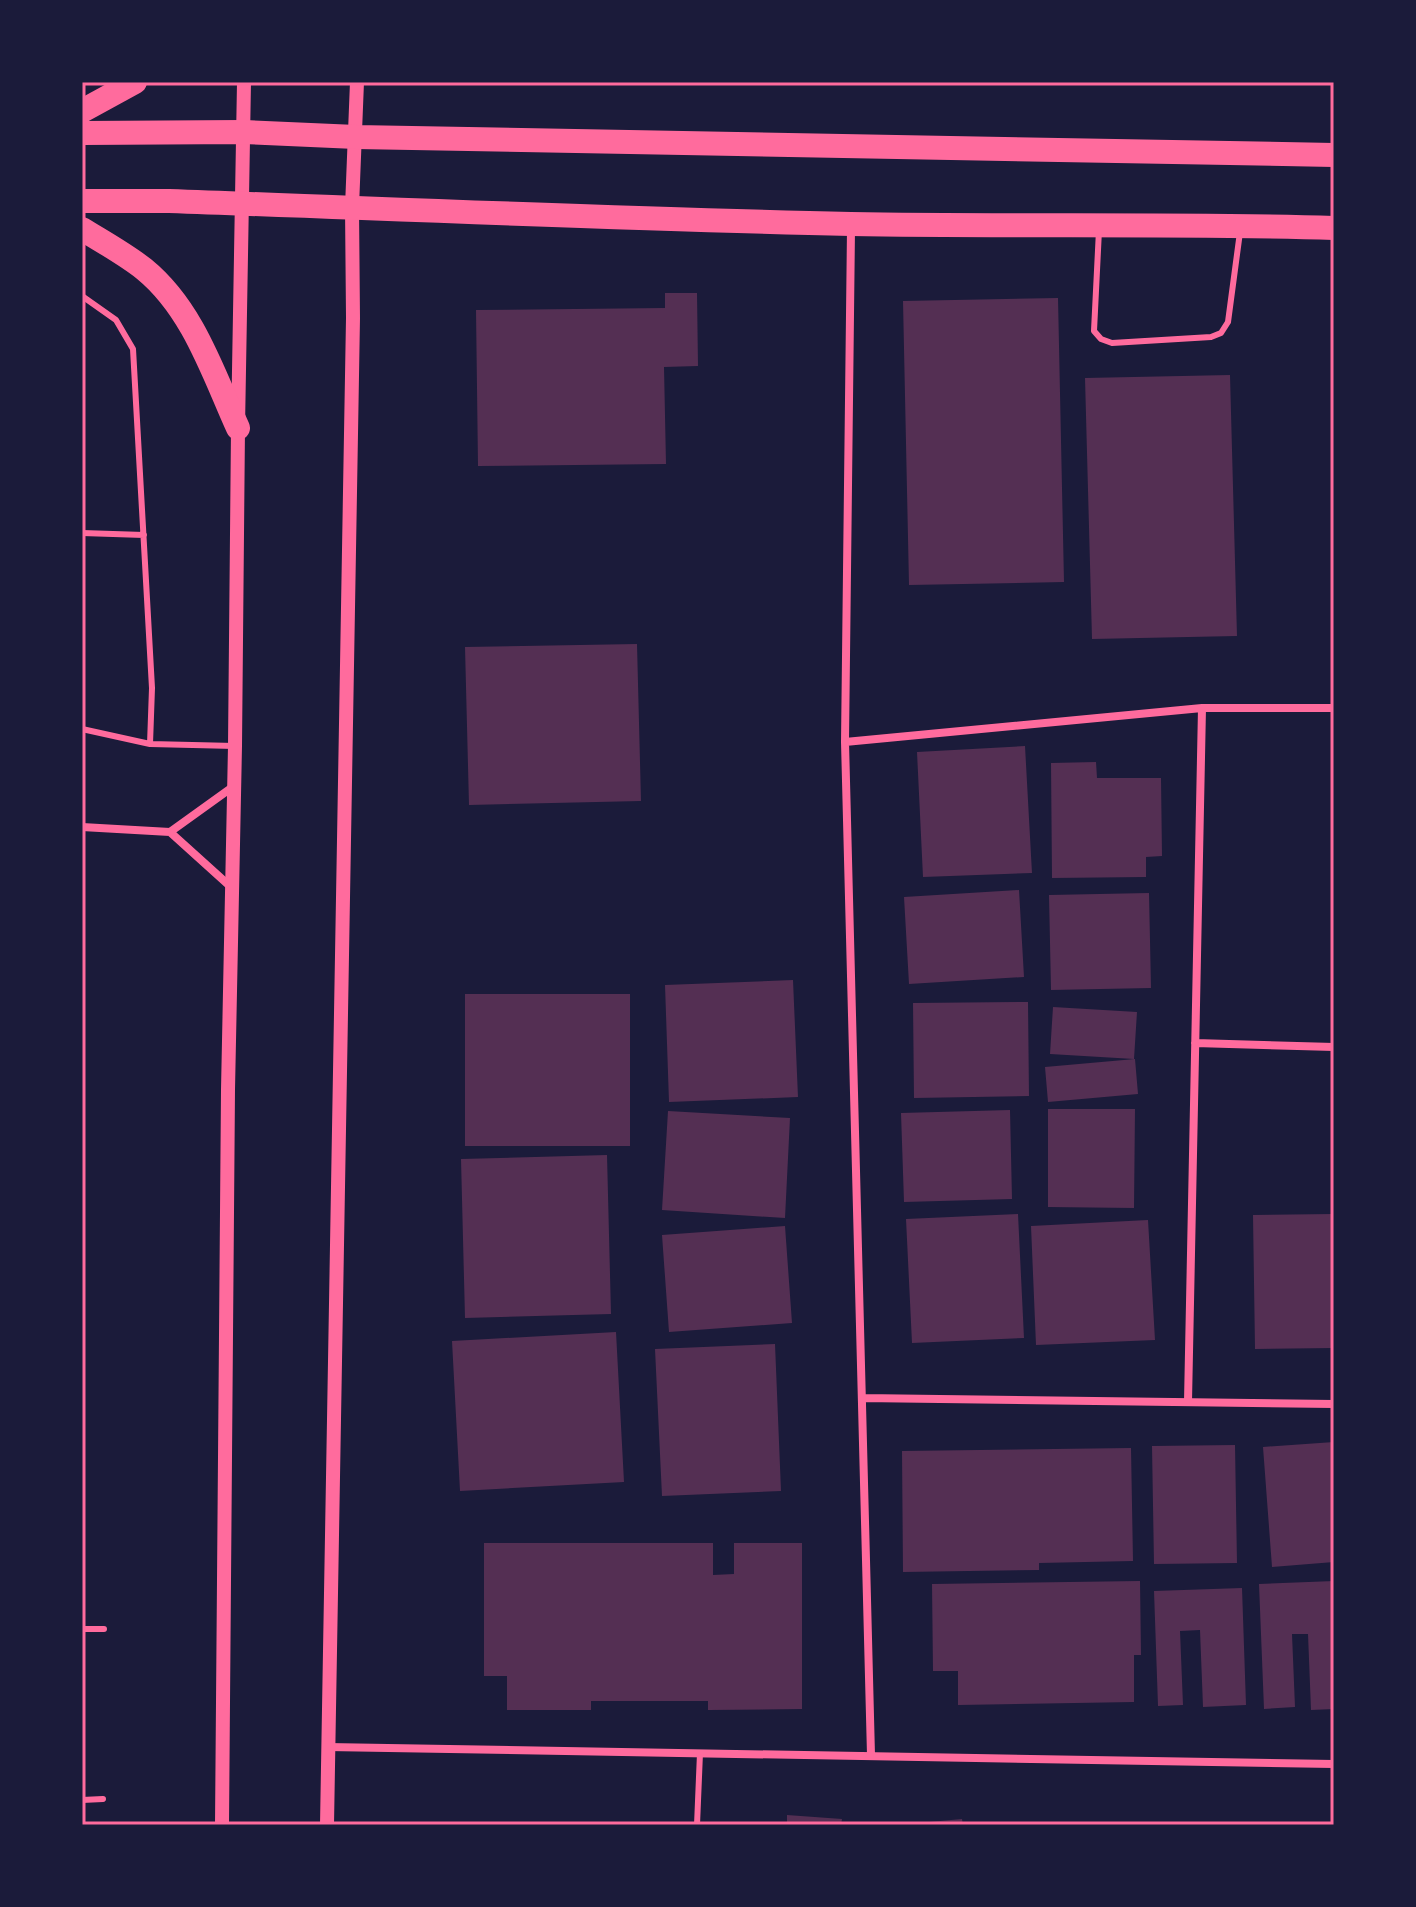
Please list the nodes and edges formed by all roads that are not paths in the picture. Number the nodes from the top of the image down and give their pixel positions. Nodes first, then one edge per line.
1 (135, 82) edge
2 (244, 82) edge
3 (357, 82) edge
4 (82, 111) edge
5 (244, 132) junction
6 (82, 133) edge
7 (356, 137) junction
8 (1334, 155) edge
9 (82, 201) edge
10 (243, 204) junction
11 (352, 207) junction
12 (851, 224) junction
13 (1241, 225) junction
14 (1100, 226) junction
15 (1334, 228) edge
16 (82, 229) edge
17 (82, 296) edge
18 (238, 428) junction
19 (82, 533) edge
20 (144, 535) junction
21 (1202, 708) junction
22 (1334, 708) edge
23 (82, 729) edge
24 (845, 742) junction
25 (150, 744) junction
26 (235, 746) junction
27 (234, 786) junction
28 (82, 827) edge
29 (170, 832) junction
30 (232, 888) junction
31 (1195, 1043) junction
32 (1334, 1047) edge
33 (862, 1398) junction
34 (1188, 1402) junction
35 (1334, 1404) edge
36 (82, 1629) edge
37 (104, 1629) dead end
38 (327, 1747) junction
39 (700, 1752) junction
40 (871, 1755) junction
41 (1334, 1764) edge
42 (103, 1799) dead end
43 (82, 1800) edge
44 (222, 1825) edge
45 (327, 1825) edge
46 (697, 1825) edge

1 - 4 highway
2 - 5 street
3 - 7 street
5 - 6 highway
5 - 7 highway
5 - 10 street
7 - 8 highway
7 - 11 street
9 - 10 highway
10 - 11 highway
10 - 18 street
11 - 12 highway
11 - 38 street
12 - 14 highway
12 - 24 street
13 - 14 highway
13 - 14 lane
13 - 15 highway
16 - 18 highway
17 - 20 lane
18 - 26 street
19 - 20 lane
20 - 25 lane
21 - 22 street
21 - 24 street
21 - 31 street
23 - 25 lane
24 - 33 street
25 - 26 lane
26 - 27 street
27 - 29 street
27 - 30 street
28 - 29 street
29 - 30 street
30 - 44 street
31 - 32 street
31 - 34 street
33 - 34 street
33 - 40 street
34 - 35 street
36 - 37 lane
38 - 39 street
38 - 45 street
39 - 40 street
39 - 46 lane
40 - 41 street
42 - 43 lane

